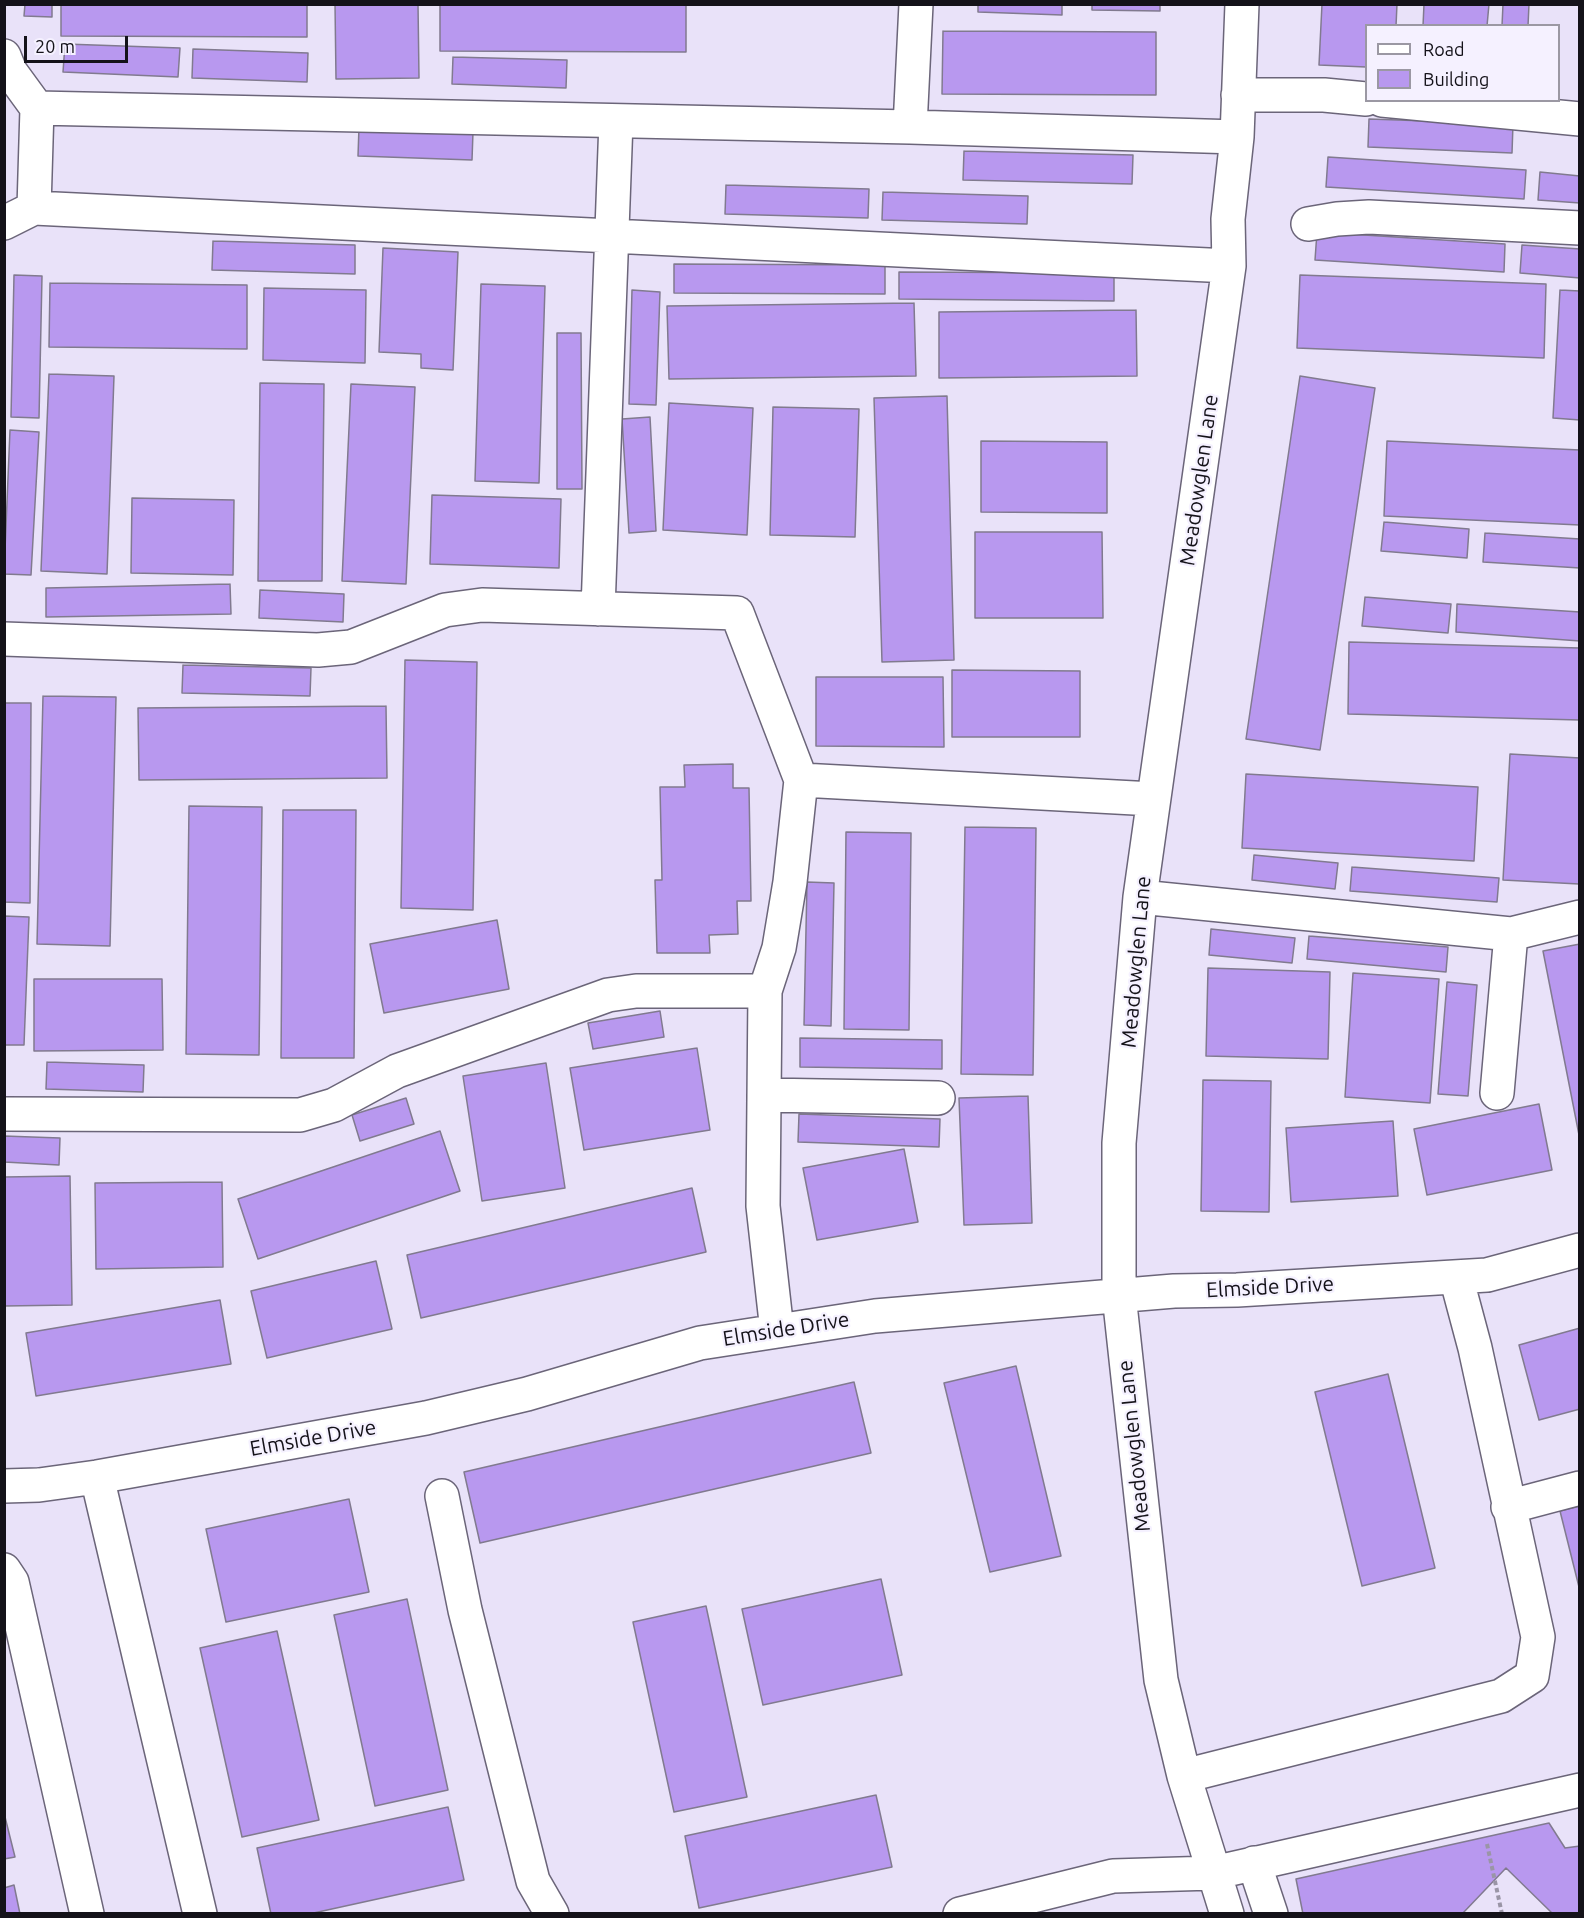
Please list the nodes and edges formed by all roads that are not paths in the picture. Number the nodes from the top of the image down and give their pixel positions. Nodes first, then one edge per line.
1 (916, 4) edge
2 (1242, 4) edge
3 (4, 56) edge
4 (1238, 95) junction
5 (1365, 99) edge
6 (1404, 102) edge
7 (38, 108) junction
8 (1580, 118) edge
9 (616, 121) junction
10 (910, 127) junction
11 (1237, 137) junction
12 (34, 208) junction
13 (4, 223) edge
14 (1308, 224) dead end
15 (1580, 228) edge
16 (613, 236) junction
17 (1229, 266) junction
18 (598, 609) junction
19 (4, 639) edge
20 (801, 780) junction
21 (1153, 799) junction
22 (1140, 897) junction
23 (1580, 918) edge
24 (1511, 934) junction
25 (765, 991) junction
26 (1497, 1093) dead end
27 (764, 1095) junction
28 (938, 1098) dead end
29 (4, 1114) edge
30 (1580, 1250) edge
31 (1456, 1277) junction
32 (1119, 1295) junction
33 (777, 1331) junction
34 (97, 1477) junction
35 (4, 1486) edge
36 (1580, 1488) edge
37 (442, 1496) dead end
38 (1508, 1507) junction
39 (4, 1570) edge
40 (1184, 1776) junction
41 (1580, 1790) edge
42 (1254, 1863) junction
43 (1213, 1873) junction
44 (87, 1914) edge
45 (200, 1914) edge
46 (552, 1914) edge
47 (960, 1914) edge
48 (1227, 1914) edge
49 (1272, 1914) edge

1 - 10 street
2 - 4 street, Meadowglen Lane
3 - 7 street
4 - 5 street
4 - 11 street, Meadowglen Lane
6 - 8 street
7 - 9 street
7 - 12 street
9 - 10 street
9 - 16 street
10 - 11 street
11 - 17 street, Meadowglen Lane
12 - 13 street
12 - 16 street
14 - 15 street
16 - 17 street
16 - 18 street
17 - 21 street, Meadowglen Lane
18 - 19 street
18 - 20 street
20 - 21 street
20 - 25 street
21 - 22 street, Meadowglen Lane
22 - 24 street
22 - 32 street, Meadowglen Lane
23 - 24 street
24 - 26 street
25 - 27 street
25 - 29 street
27 - 28 street
27 - 33 street
30 - 31 street, Elmside Drive
31 - 32 street, Elmside Drive
31 - 38 street
32 - 33 street, Elmside Drive
32 - 40 street, Meadowglen Lane
33 - 34 street, Elmside Drive
34 - 35 street, Elmside Drive
34 - 45 street
36 - 38 street
37 - 46 street
38 - 40 street
39 - 44 street
40 - 43 street, Meadowglen Lane
41 - 42 street
42 - 43 street
42 - 49 street
43 - 47 street
43 - 48 street, Meadowglen Lane

